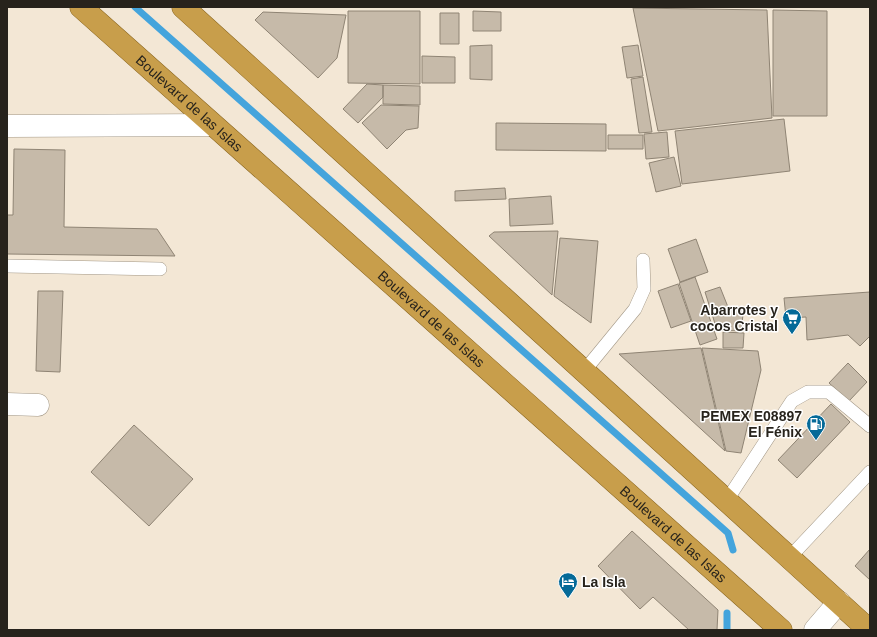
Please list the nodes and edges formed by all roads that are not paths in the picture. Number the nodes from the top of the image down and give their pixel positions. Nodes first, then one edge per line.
1 (81, 7) edge
2 (183, 7) edge
3 (213, 125) junction
4 (7, 126) edge
5 (643, 260) dead end
6 (7, 266) edge
7 (160, 269) dead end
8 (584, 370) junction
9 (7, 404) edge
10 (38, 405) dead end
11 (870, 426) edge
12 (870, 472) edge
13 (727, 500) junction
14 (790, 557) junction
15 (839, 602) junction
16 (781, 630) edge
17 (815, 630) edge
18 (869, 630) edge

1 - 3 highway, Boulevard de las Islas
2 - 8 highway
3 - 4 street
3 - 16 highway, Boulevard de las Islas
5 - 8 lane
6 - 7 lane
8 - 13 highway
9 - 10 street
11 - 13 lane
12 - 14 lane
13 - 14 highway
14 - 15 highway
15 - 17 street
15 - 18 highway

